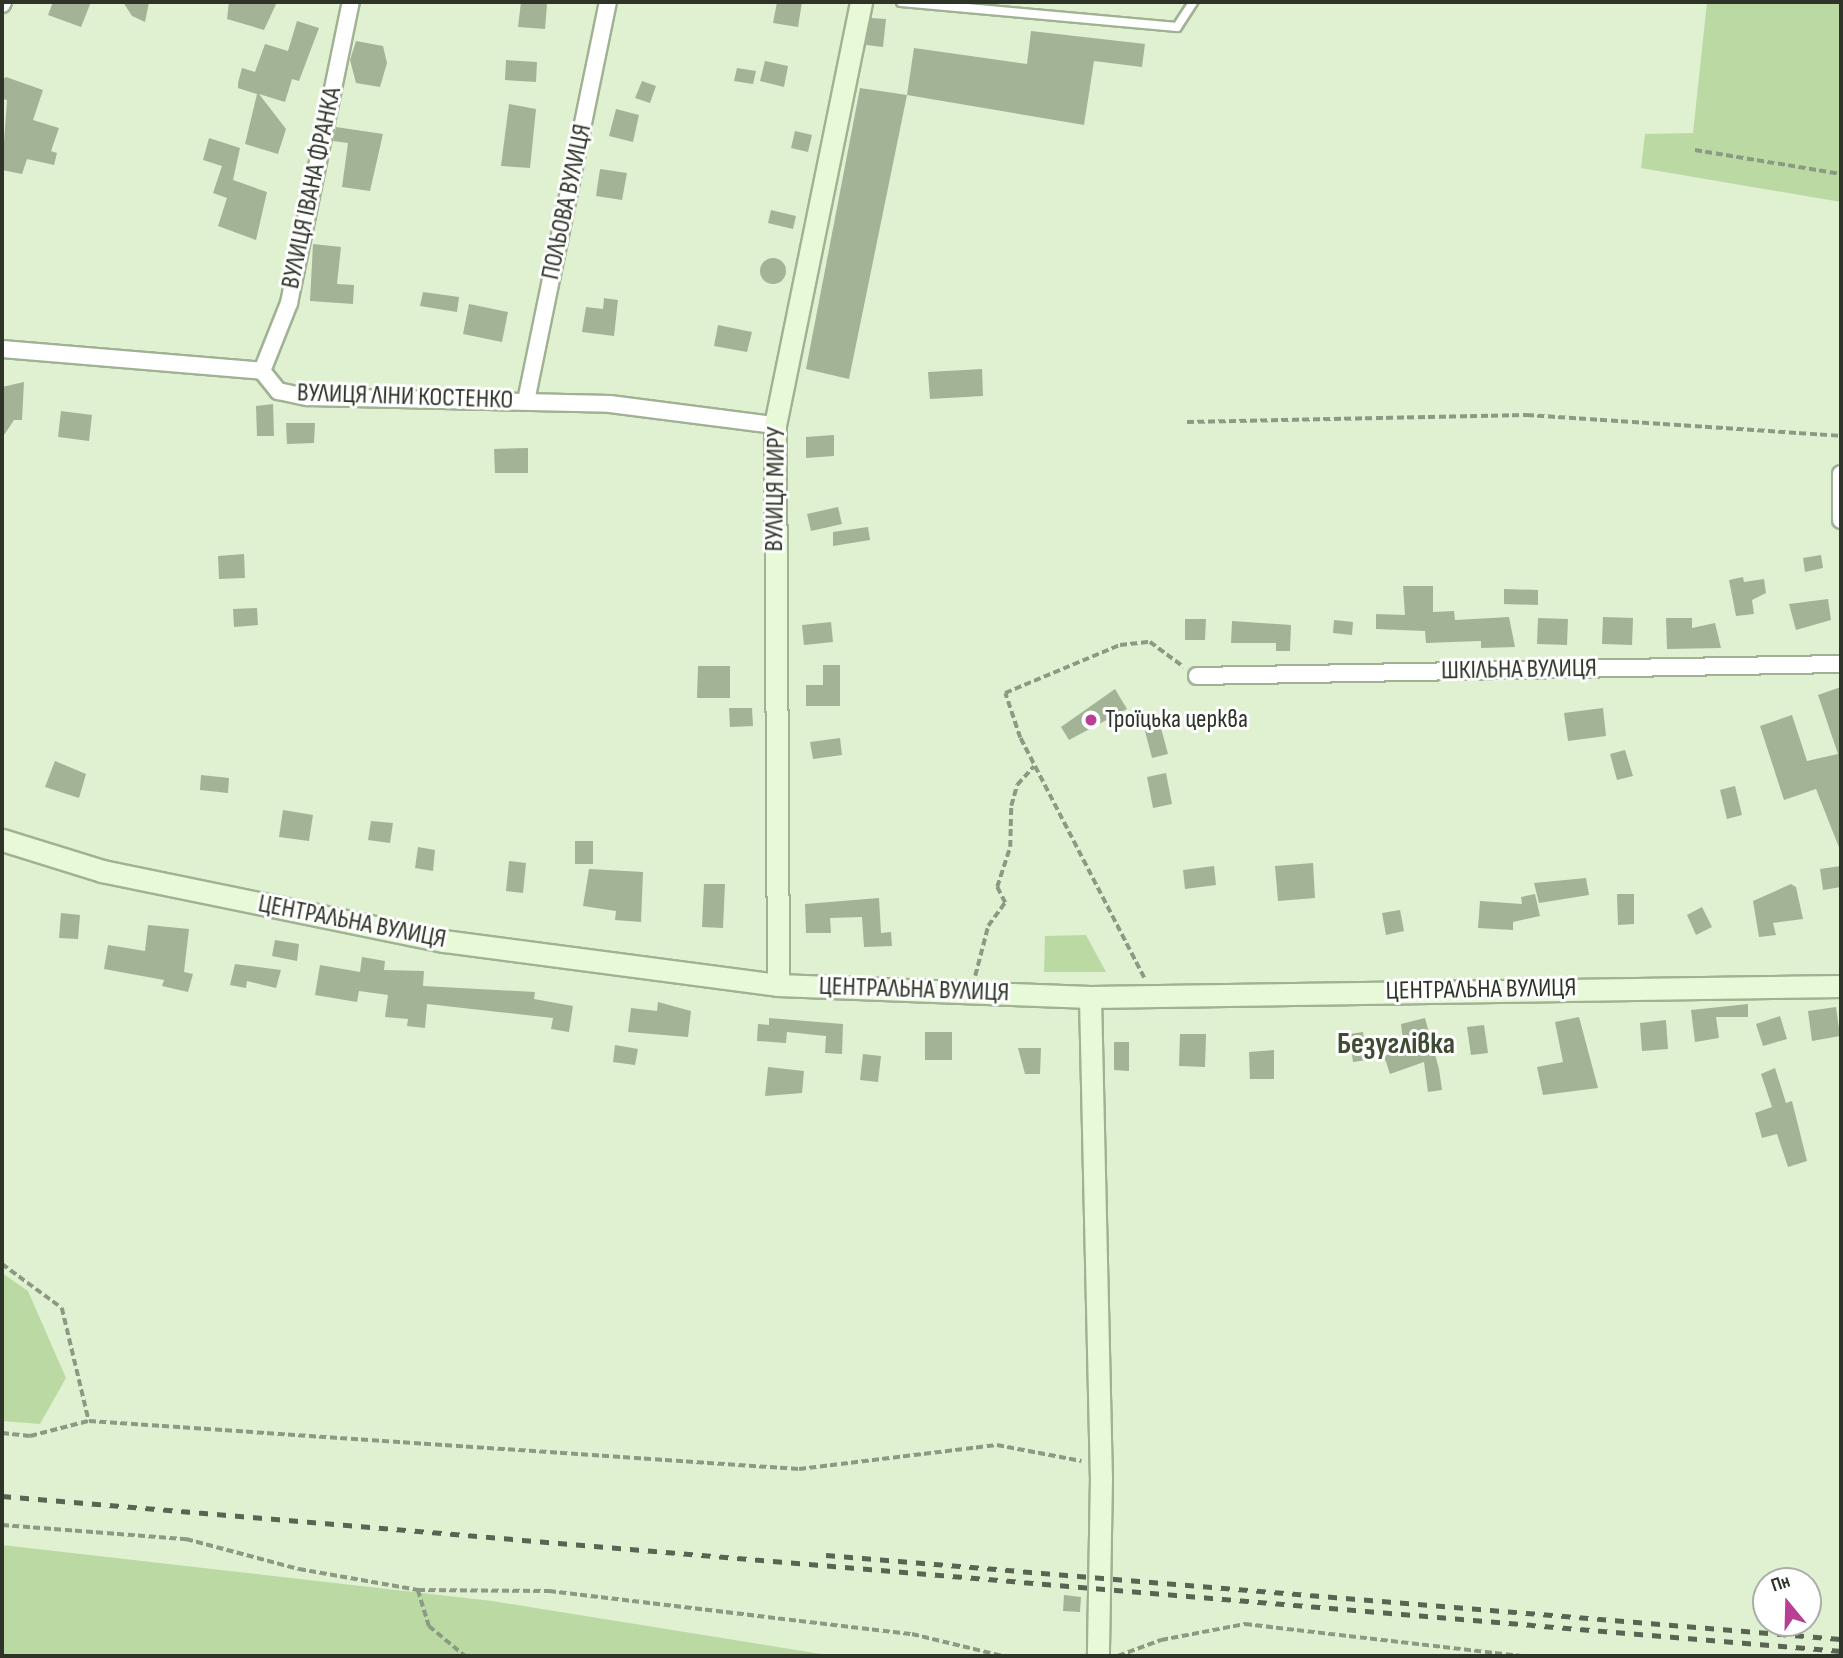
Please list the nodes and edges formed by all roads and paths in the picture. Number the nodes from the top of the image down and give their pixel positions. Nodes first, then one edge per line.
1 (351, 2) edge
2 (608, 2) edge
3 (861, 2) edge
4 (901, 2) edge
5 (1193, 2) edge
6 (1696, 150) dead end
7 (1841, 174) edge
8 (2, 349) edge
9 (262, 371) junction
10 (526, 401) junction
11 (1187, 422) dead end
12 (775, 425) junction
13 (1841, 436) edge
14 (1841, 474) edge
15 (1841, 520) edge
16 (1841, 664) edge
17 (1197, 676) joint
18 (1034, 765) junction
19 (2, 840) edge
20 (778, 985) junction
21 (1841, 986) edge
22 (972, 993) junction
23 (1154, 996) junction
24 (1090, 997) junction
25 (2, 1264) edge
26 (89, 1421) junction
27 (2, 1433) edge
28 (1101, 1478) junction
29 (2, 1525) edge
30 (418, 1590) junction
31 (465, 1656) edge
32 (1003, 1656) edge
33 (1098, 1656) edge
34 (1118, 1656) edge
35 (1523, 1656) edge

1 - 9 street, ВУЛИЦЯ ІВАНА ФРАНКА
2 - 10 street, ПОЛЬОВА ВУЛИЦЯ
3 - 12 street, ВУЛИЦЯ МИРУ
4 - 5 lane
6 - 7 path
8 - 9 street, ВУЛИЦЯ ЛІНИ КОСТЕНКО
9 - 10 street, ВУЛИЦЯ ЛІНИ КОСТЕНКО
10 - 12 street, ВУЛИЦЯ ЛІНИ КОСТЕНКО
11 - 13 path
12 - 20 street, ВУЛИЦЯ МИРУ
14 - 15 street
16 - 17 street, ШКІЛЬНА ВУЛИЦЯ
17 - 18 path
18 - 22 path
18 - 23 path
19 - 20 street, ЦЕНТРАЛЬНА ВУЛИЦЯ
20 - 22 street, ЦЕНТРАЛЬНА ВУЛИЦЯ
21 - 23 street, ЦЕНТРАЛЬНА ВУЛИЦЯ
22 - 24 street, ЦЕНТРАЛЬНА ВУЛИЦЯ
23 - 24 street, ЦЕНТРАЛЬНА ВУЛИЦЯ
24 - 28 street
25 - 26 path
26 - 27 path
26 - 28 path
28 - 33 street
29 - 30 path
30 - 31 path
30 - 32 path
34 - 35 path

